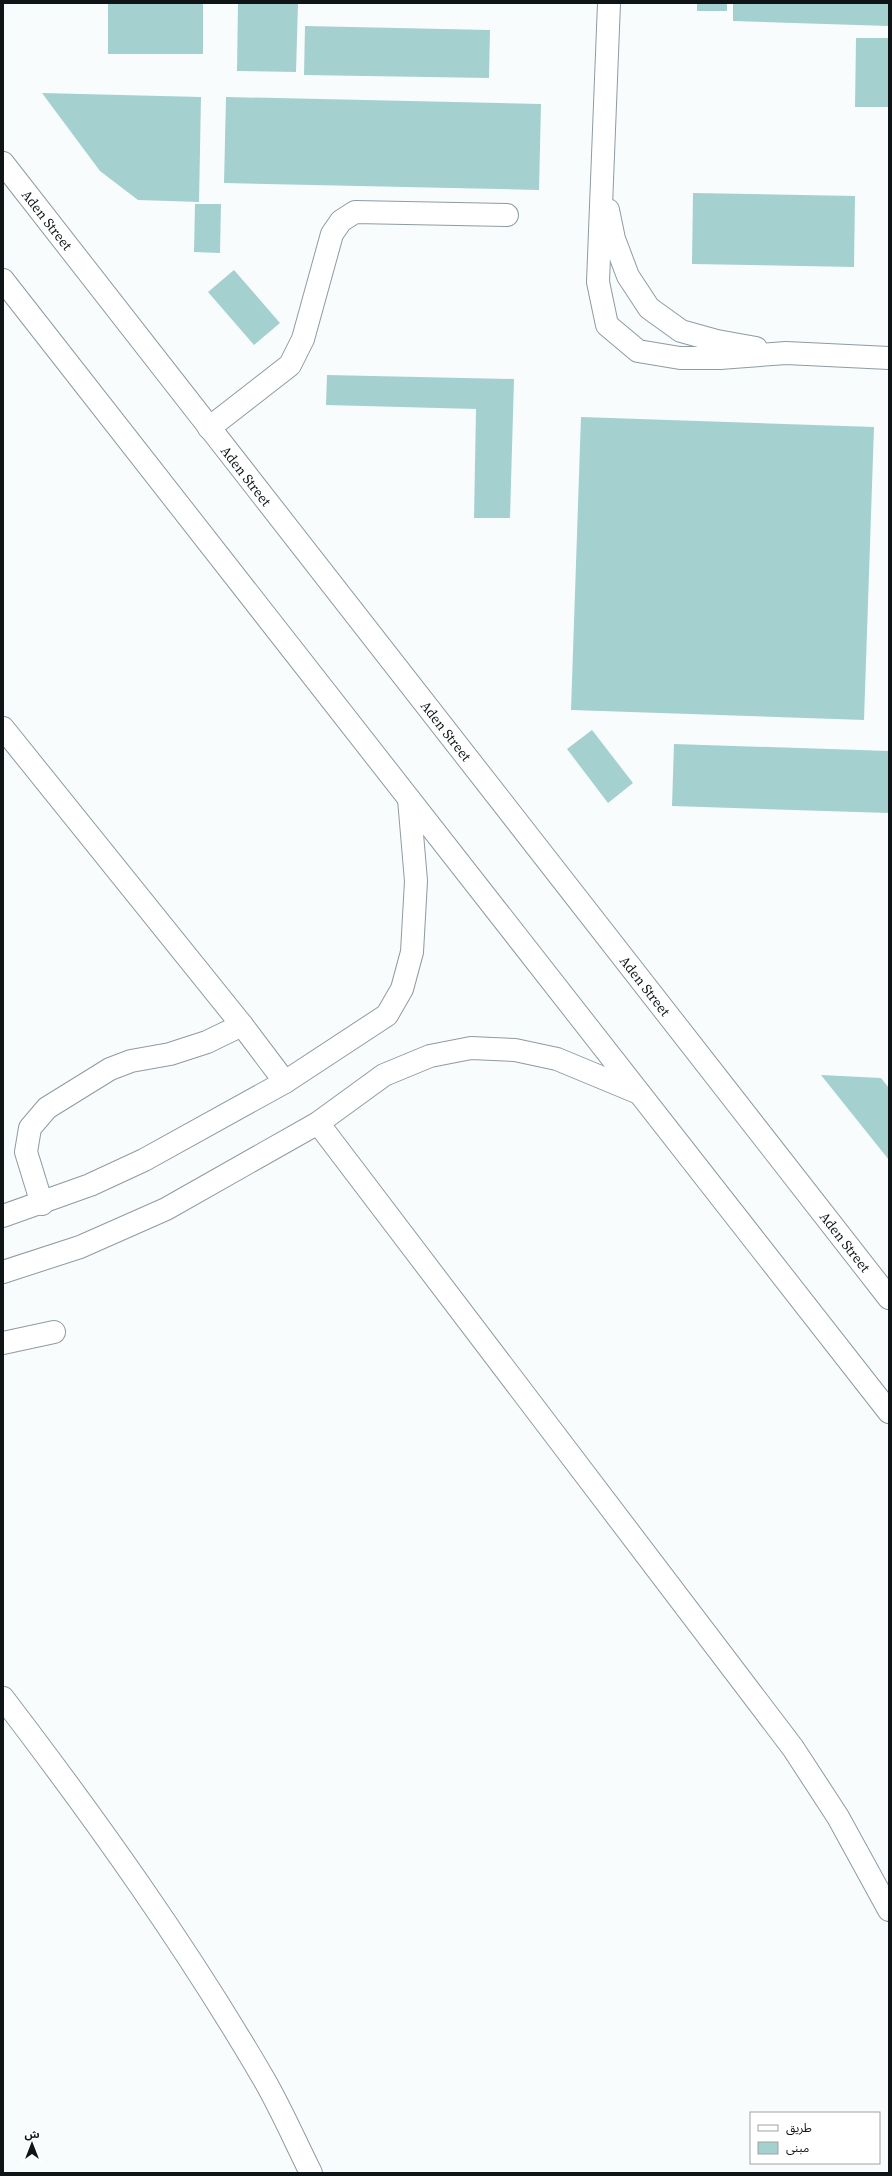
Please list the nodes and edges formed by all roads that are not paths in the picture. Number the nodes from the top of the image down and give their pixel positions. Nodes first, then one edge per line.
1 (609, 3) edge
2 (3, 164) edge
3 (603, 187) junction
4 (507, 215) dead end
5 (3, 280) edge
6 (786, 353) junction
7 (889, 358) edge
8 (209, 428) junction
9 (4, 731) edge
10 (409, 799) junction
11 (242, 1025) junction
12 (285, 1082) junction
13 (640, 1093) junction
14 (318, 1123) junction
15 (42, 1204) junction
16 (3, 1216) edge
17 (3, 1272) edge
18 (889, 1298) edge
19 (54, 1332) dead end
20 (3, 1343) edge
21 (889, 1412) edge
22 (3, 1698) edge
23 (889, 1910) edge
24 (312, 2173) edge

1 - 3 street
2 - 8 street, Aden Street
3 - 6 street
3 - 6 street
4 - 8 street
5 - 10 street
6 - 7 street
8 - 18 street, Aden Street
9 - 11 street
10 - 12 street
10 - 13 street
11 - 12 street
11 - 15 street
12 - 15 street
13 - 14 street
13 - 21 street
14 - 17 street
14 - 23 street
15 - 16 street
19 - 20 street
22 - 24 street

